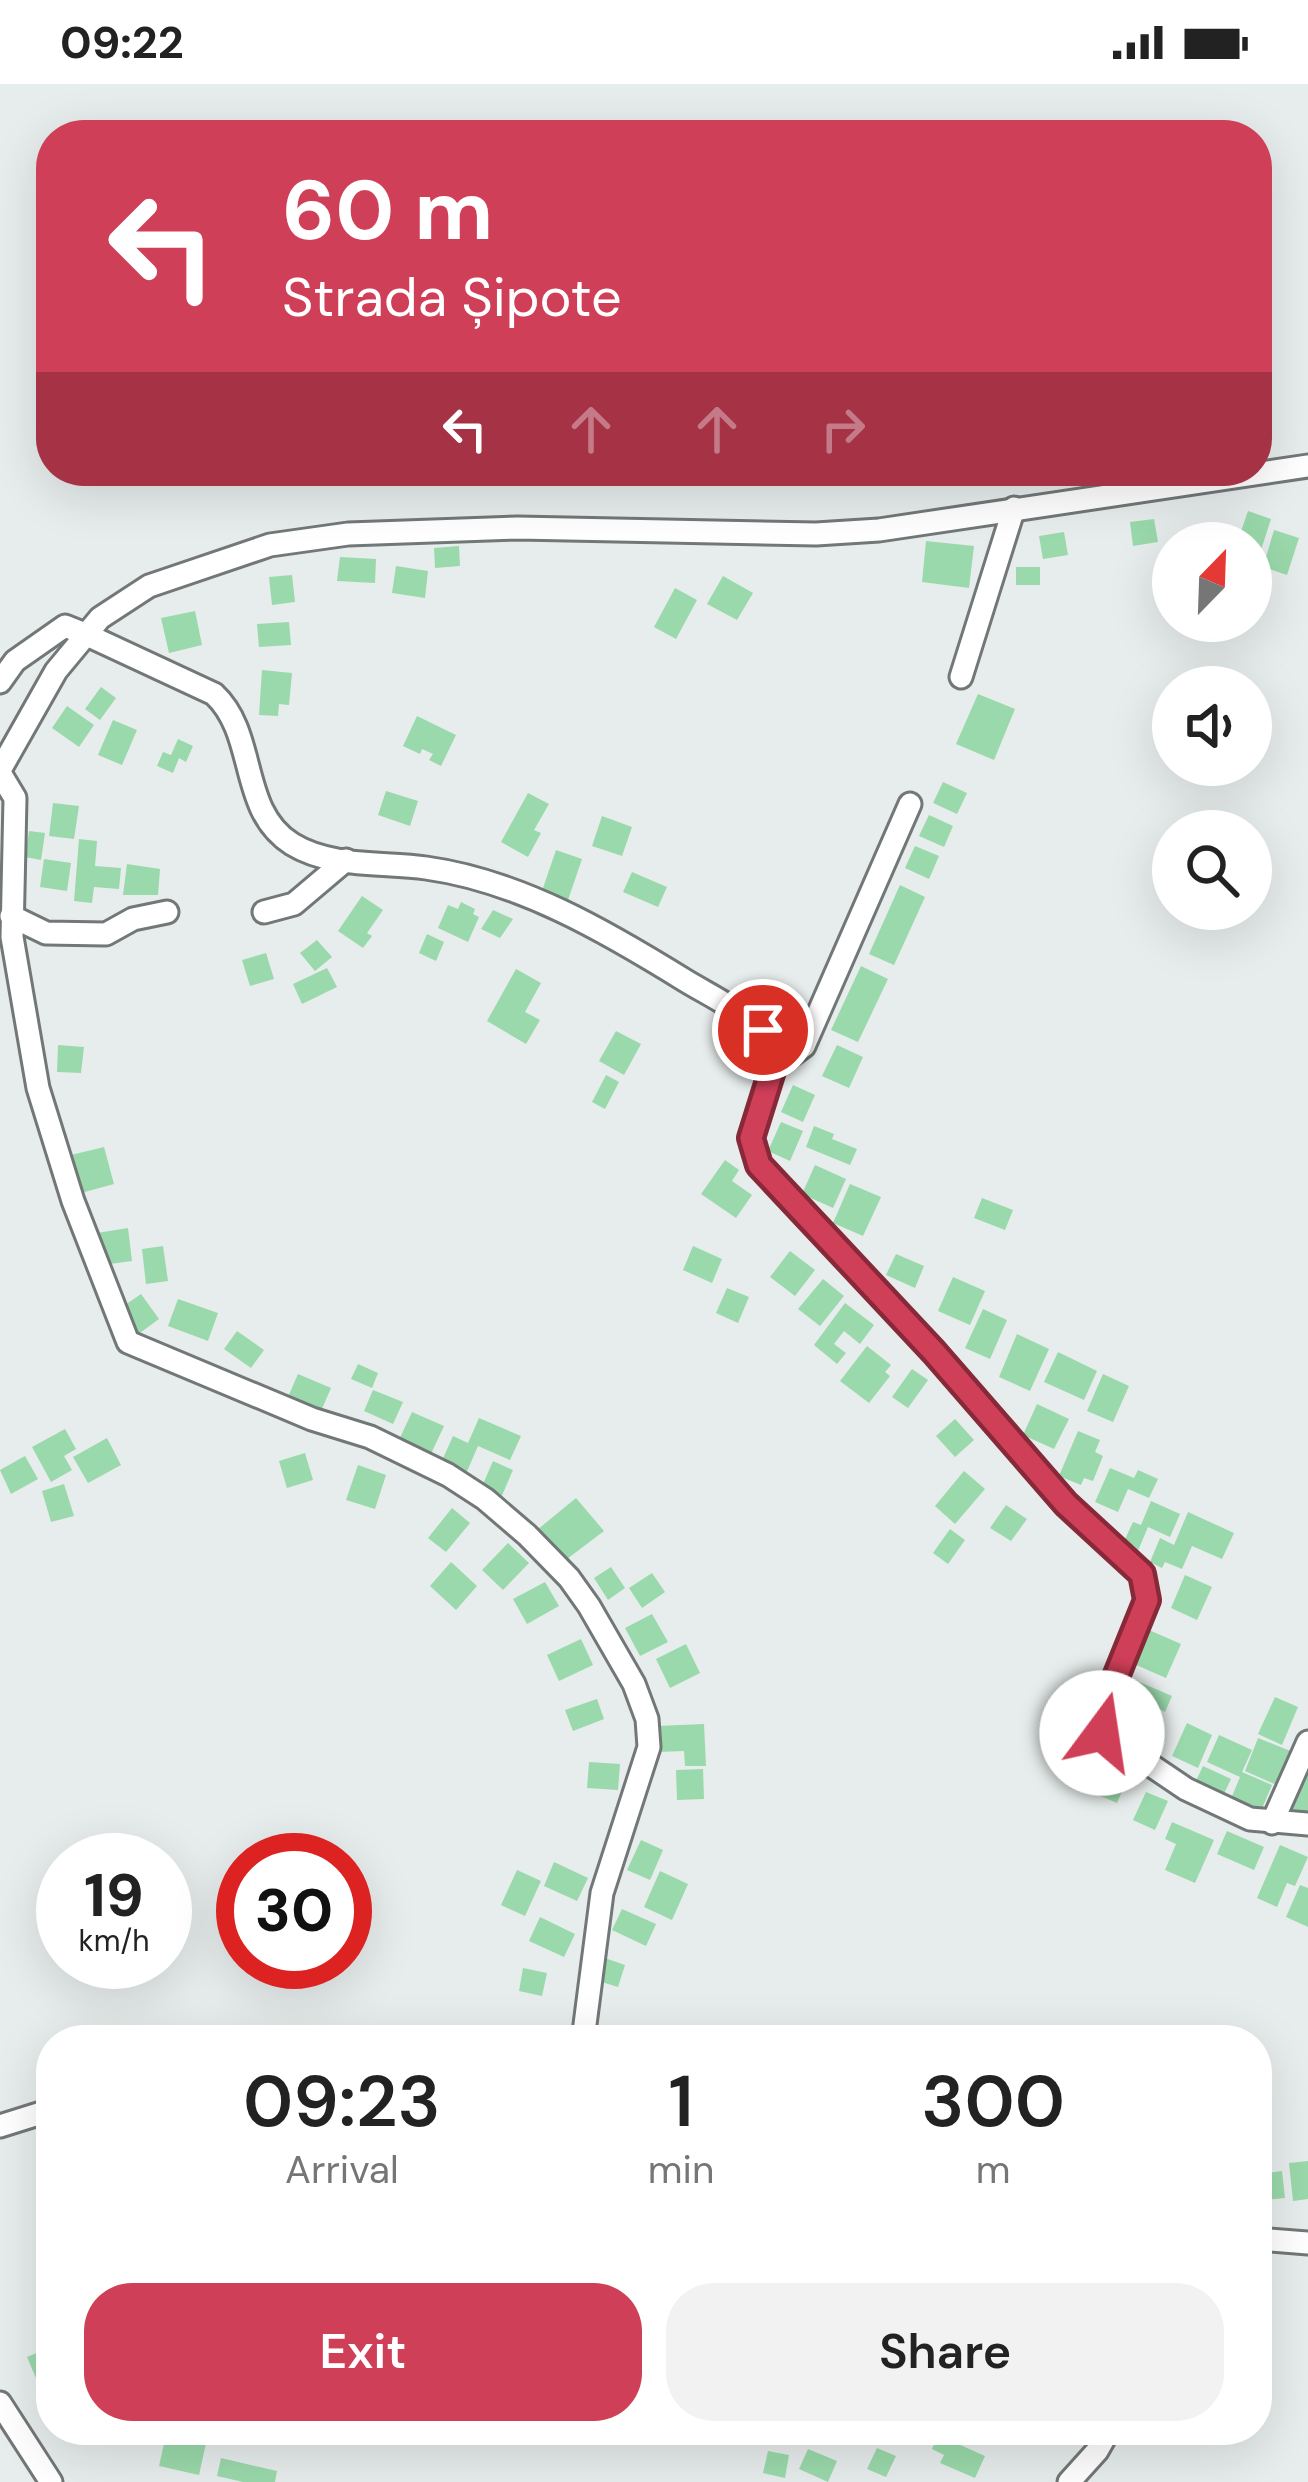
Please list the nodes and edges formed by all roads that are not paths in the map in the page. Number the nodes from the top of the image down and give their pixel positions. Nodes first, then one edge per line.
1 (1308, 466) edge
2 (1272, 471) edge
3 (1168, 486) edge
4 (1014, 508) junction
5 (86, 634) junction
6 (961, 677) dead end
7 (0, 682) edge
8 (0, 771) edge
9 (910, 804) dead end
10 (346, 860) junction
11 (167, 912) dead end
12 (264, 912) dead end
13 (11, 916) junction
14 (777, 1055) junction
15 (1308, 1742) edge
16 (1272, 1823) junction
17 (1308, 1824) edge
18 (585, 2025) edge
19 (36, 2115) edge
20 (0, 2126) edge
21 (1272, 2240) edge
22 (1308, 2243) edge
23 (0, 2403) edge
24 (1100, 2445) edge
25 (51, 2482) edge
26 (1069, 2482) edge

1 - 2 street
3 - 4 street
4 - 5 street
4 - 6 street
5 - 7 street
5 - 8 street
5 - 10 street
8 - 13 street
9 - 14 street
10 - 12 street
10 - 14 street
11 - 13 street
13 - 18 street
14 - 16 street
15 - 16 street
16 - 17 street
19 - 20 street
21 - 22 street
23 - 25 street
24 - 26 street

